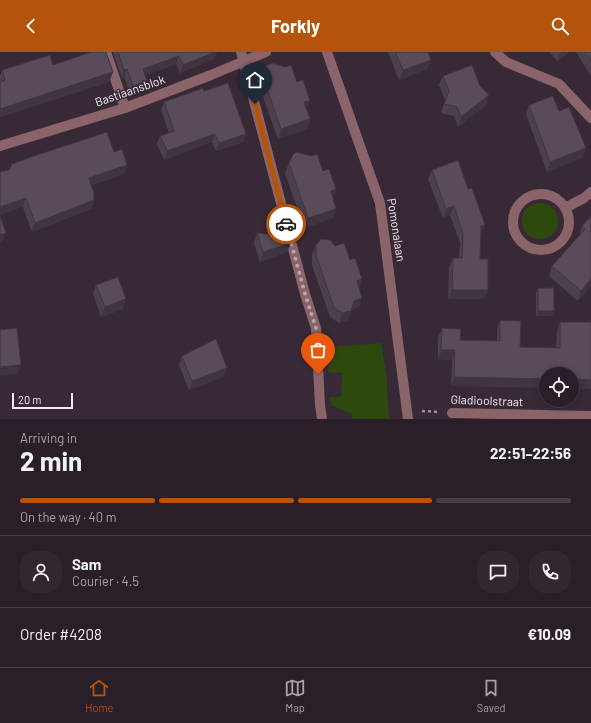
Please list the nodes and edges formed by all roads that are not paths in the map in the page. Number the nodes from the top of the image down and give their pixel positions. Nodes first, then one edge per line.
1 (106, 52) edge
2 (266, 52) edge
3 (327, 52) edge
4 (495, 52) edge
5 (242, 56) edge
6 (125, 108) junction
7 (591, 118) edge
8 (0, 146) edge
9 (591, 192) edge
10 (565, 208) junction
11 (452, 413) road end
12 (408, 415) edge
13 (591, 416) edge
14 (322, 419) edge

1 - 6 street
2 - 5 street, Bastiaansblok
3 - 12 street, Pomonalaan
4 - 7 street
5 - 6 street, Bastiaansblok
5 - 14 street
6 - 8 street, Bastiaansblok
9 - 10 street
10 - 10 street
11 - 13 street, Gladioolstraat

